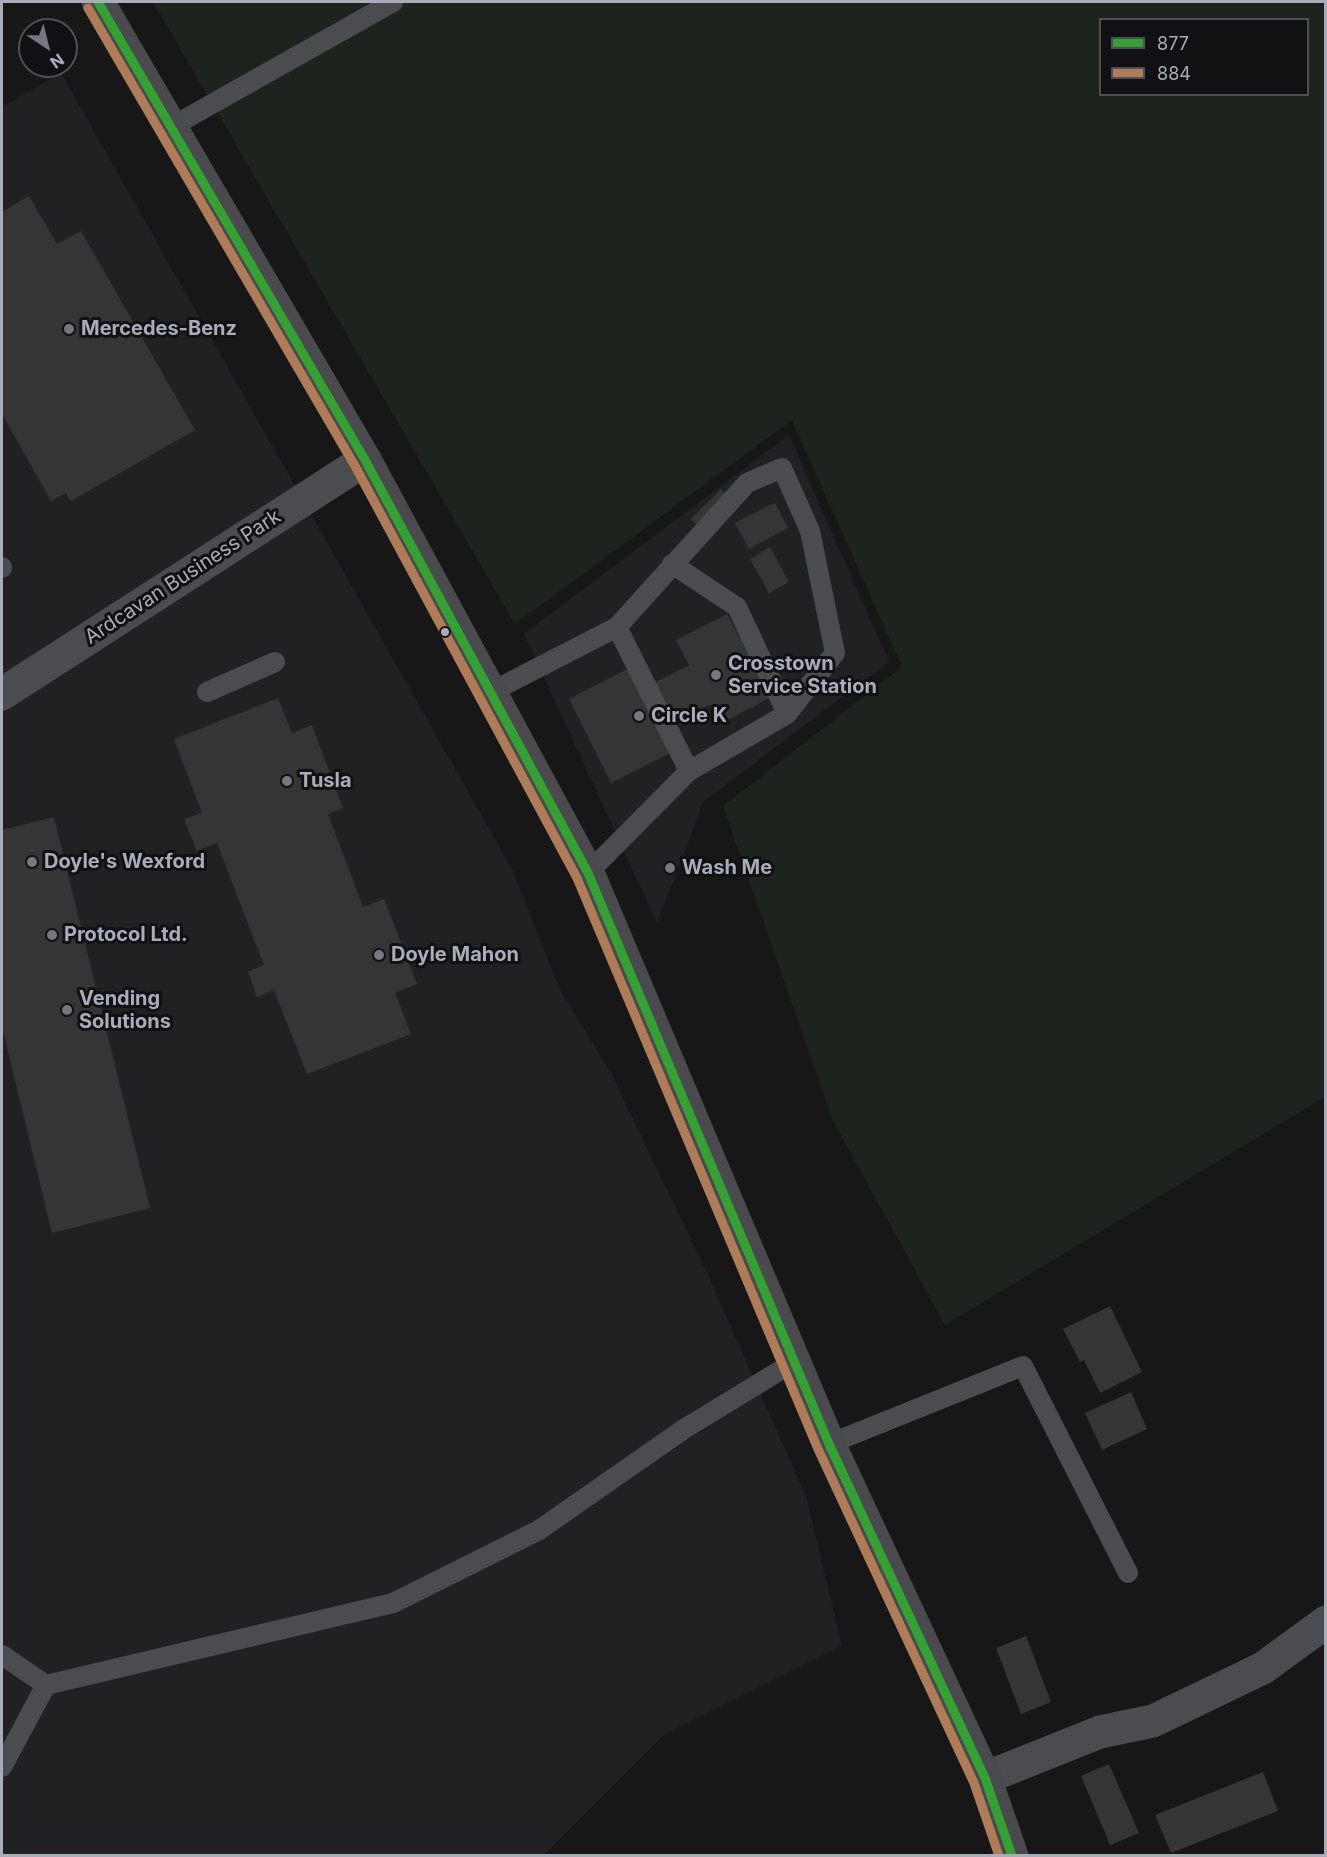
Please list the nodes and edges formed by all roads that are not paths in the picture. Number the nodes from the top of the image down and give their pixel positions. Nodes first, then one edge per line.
1 (98, 2) edge
2 (393, 2) edge
3 (171, 127) junction
4 (365, 460) junction
5 (672, 564) junction
6 (617, 627) junction
7 (275, 662) dead end
8 (207, 692) dead end
9 (491, 692) junction
10 (2, 694) edge
11 (787, 714) junction
12 (689, 771) junction
13 (588, 873) junction
14 (794, 1362) junction
15 (829, 1444) junction
16 (1128, 1573) dead end
17 (1326, 1622) edge
18 (2, 1655) edge
19 (46, 1685) junction
20 (2, 1767) edge
21 (985, 1778) junction
22 (1012, 1856) edge

1 - 3 main road
2 - 3 lane
3 - 4 main road
4 - 9 main road
4 - 10 street, Ardcavan Business Park
5 - 6 lane
5 - 11 lane
5 - 11 lane
6 - 9 lane
6 - 12 lane
7 - 8 lane
9 - 13 main road
11 - 12 lane
12 - 13 lane
13 - 14 main road
14 - 15 main road
14 - 19 lane
15 - 16 lane
15 - 21 main road
17 - 21 street
18 - 19 lane
19 - 20 lane
21 - 22 main road

